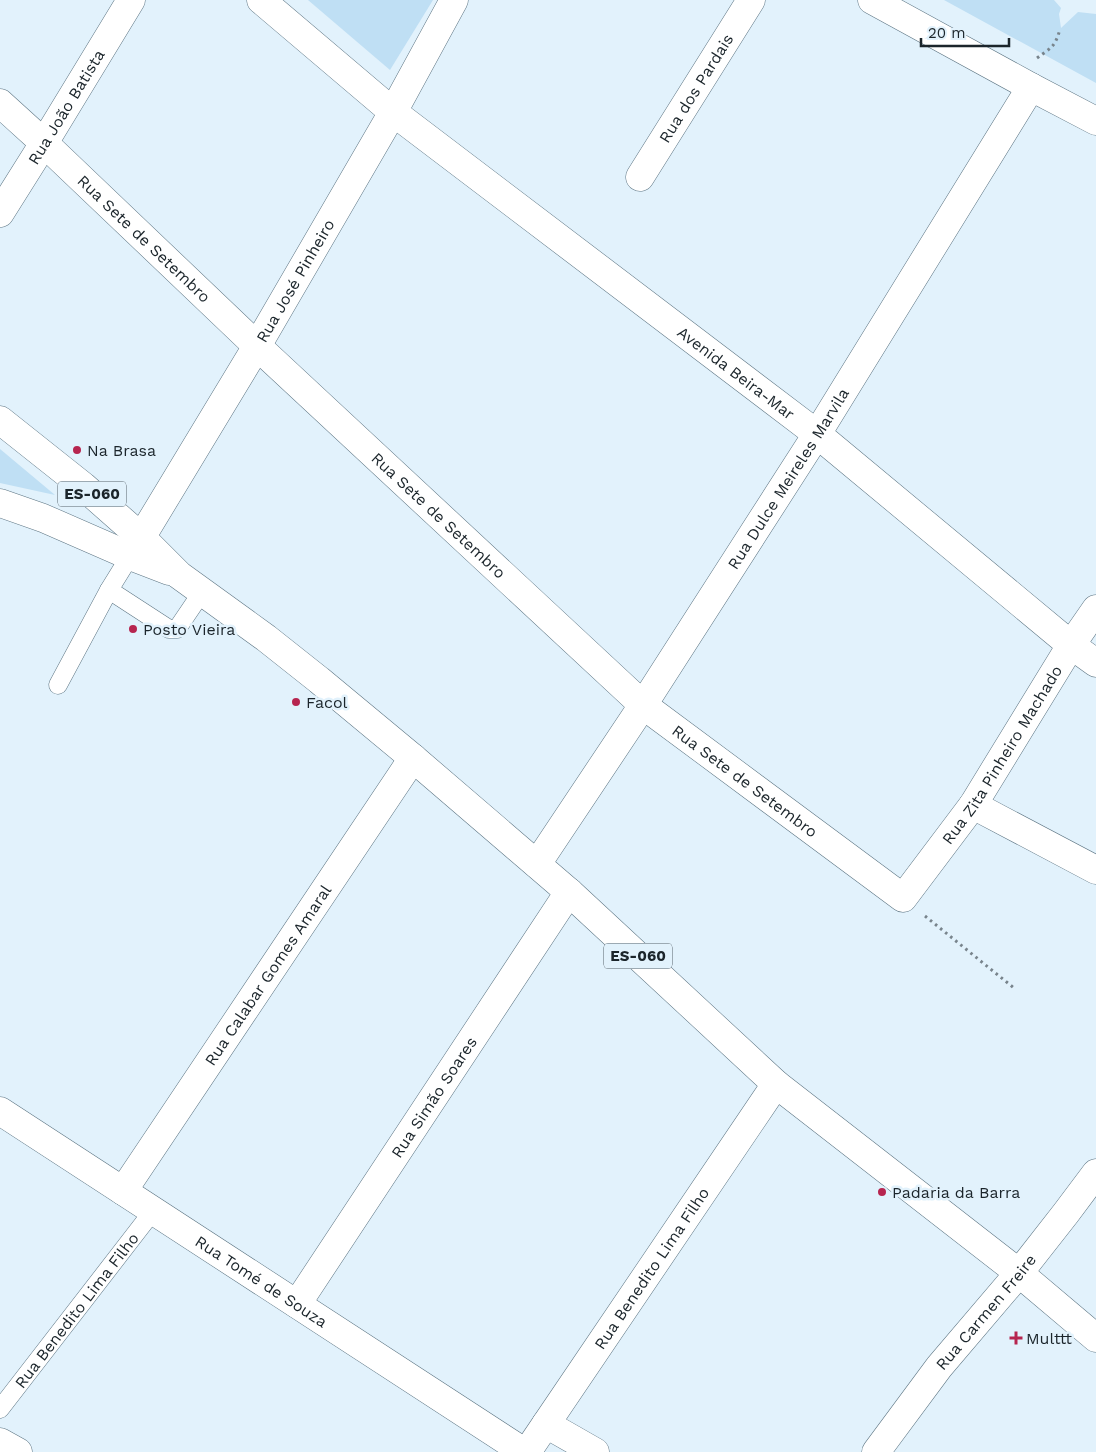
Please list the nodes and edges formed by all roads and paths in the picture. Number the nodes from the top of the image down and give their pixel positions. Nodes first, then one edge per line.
1 (131, 0) edge
2 (261, 0) edge
3 (454, 0) edge
4 (751, 0) edge
5 (872, 0) edge
6 (1060, 29) dead end
7 (1031, 75) junction
8 (0, 103) edge
9 (393, 112) junction
10 (1096, 121) edge
11 (44, 143) junction
12 (640, 177) dead end
13 (0, 213) edge
14 (257, 346) junction
15 (0, 420) edge
16 (817, 434) junction
17 (0, 503) edge
18 (136, 547) junction
19 (109, 590) junction
20 (202, 592) junction
21 (1096, 609) edge
22 (1071, 645) junction
23 (1096, 663) edge
24 (58, 685) dead end
25 (643, 705) junction
26 (413, 758) junction
27 (973, 805) junction
28 (537, 864) junction
29 (1096, 870) edge
30 (569, 892) junction
31 (903, 898) junction
32 (1014, 988) dead end
33 (776, 1084) junction
34 (0, 1111) edge
35 (1096, 1173) edge
36 (122, 1191) junction
37 (153, 1211) junction
38 (1018, 1273) junction
39 (297, 1304) junction
40 (1096, 1338) edge
41 (0, 1409) edge
42 (546, 1424) junction
43 (0, 1442) edge
44 (18, 1452) edge
45 (526, 1452) edge
46 (595, 1452) edge
47 (876, 1452) edge

1 - 11 street, Rua João Batista
2 - 9 street, Avenida Beira-Mar
3 - 9 street, Rua José Pinheiro
4 - 12 street, Rua dos Pardais
5 - 7 street
6 - 7 path
7 - 10 street
7 - 16 street, Rua Dulce Meireles Marvila
8 - 11 street, Rua Sete de Setembro
9 - 14 street, Rua José Pinheiro
9 - 16 street, Avenida Beira-Mar
11 - 13 street, Rua João Batista
11 - 14 street, Rua Sete de Setembro
14 - 18 street, Rua José Pinheiro
14 - 25 street, Rua Sete de Setembro
15 - 18 street, ES-060
16 - 22 street, Avenida Beira-Mar
16 - 25 street, Rua Dulce Meireles Marvila
17 - 18 street, ES-060
18 - 19 lane
18 - 20 street, ES-060
19 - 20 lane
19 - 24 lane
20 - 26 street, ES-060
21 - 22 street, Rua Zita Pinheiro Machado
22 - 23 street, Avenida Beira-Mar
22 - 27 street, Rua Zita Pinheiro Machado
25 - 28 street, Rua Dulce Meireles Marvila
25 - 31 street, Rua Sete de Setembro
26 - 28 street, ES-060
26 - 36 street, Rua Calabar Gomes Amaral
27 - 29 street
27 - 31 street, Rua Zita Pinheiro Machado
28 - 30 street, ES-060
30 - 33 street, ES-060
30 - 39 street, Rua Simão Soares
31 - 32 path
33 - 38 street, ES-060
33 - 42 street, Rua Benedito Lima Filho
34 - 36 street, Rua Tomé de Souza
35 - 38 street, Rua Carmen Freire
36 - 37 street, Rua Tomé de Souza
37 - 39 street, Rua Tomé de Souza
37 - 41 lane, Rua Benedito Lima Filho
38 - 40 street, ES-060
38 - 47 street, Rua Carmen Freire
39 - 45 street, Rua Tomé de Souza
42 - 45 street, Rua Benedito Lima Filho
42 - 46 street
43 - 44 street

